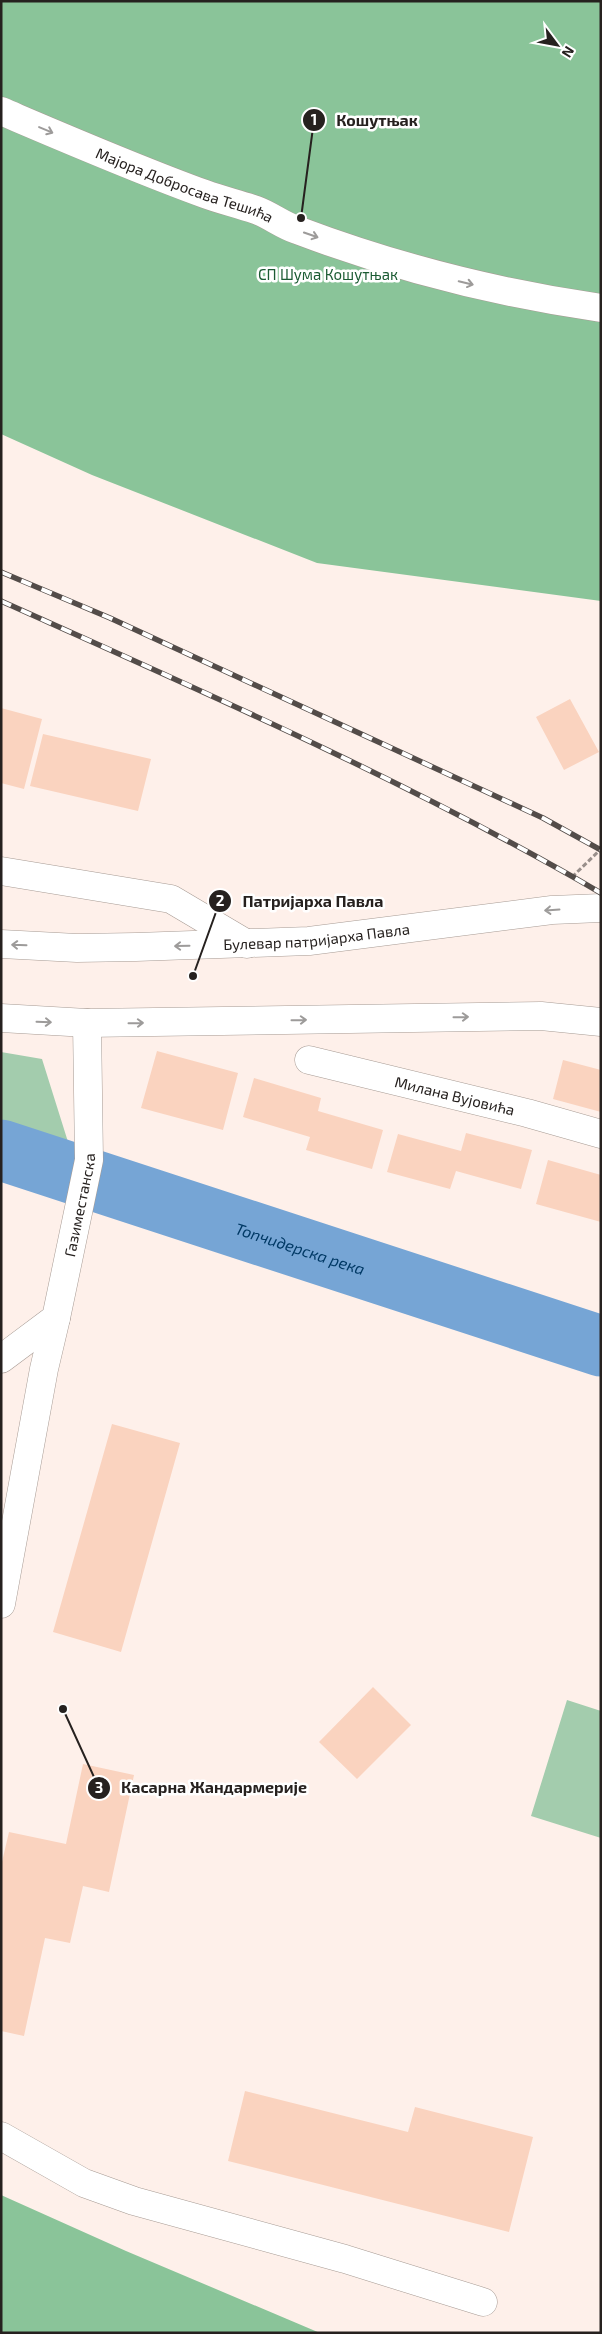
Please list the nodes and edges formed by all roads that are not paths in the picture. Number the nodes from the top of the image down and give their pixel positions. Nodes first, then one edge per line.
1 (1, 111) edge
2 (601, 308) edge
3 (1, 871) edge
4 (601, 908) edge
5 (1, 944) edge
6 (246, 944) junction
7 (1, 1018) edge
8 (601, 1022) edge
9 (87, 1023) junction
10 (308, 1060) dead end
11 (601, 1134) edge
12 (56, 1318) junction
13 (1, 1359) edge
14 (1, 1604) edge
15 (1, 2136) edge
16 (483, 2302) dead end

1 -> 2 street, Мајора Добросава Тешића
3 - 6 street
4 -> 6 street, Булевар патријарха Павла
6 -> 5 street, Булевар патријарха Павла
7 -> 9 street
9 -> 8 street
9 - 12 street, Газиместанска
10 - 11 street, Милана Вујовића
12 - 13 street
12 - 14 street, Газиместанска
15 - 16 street

